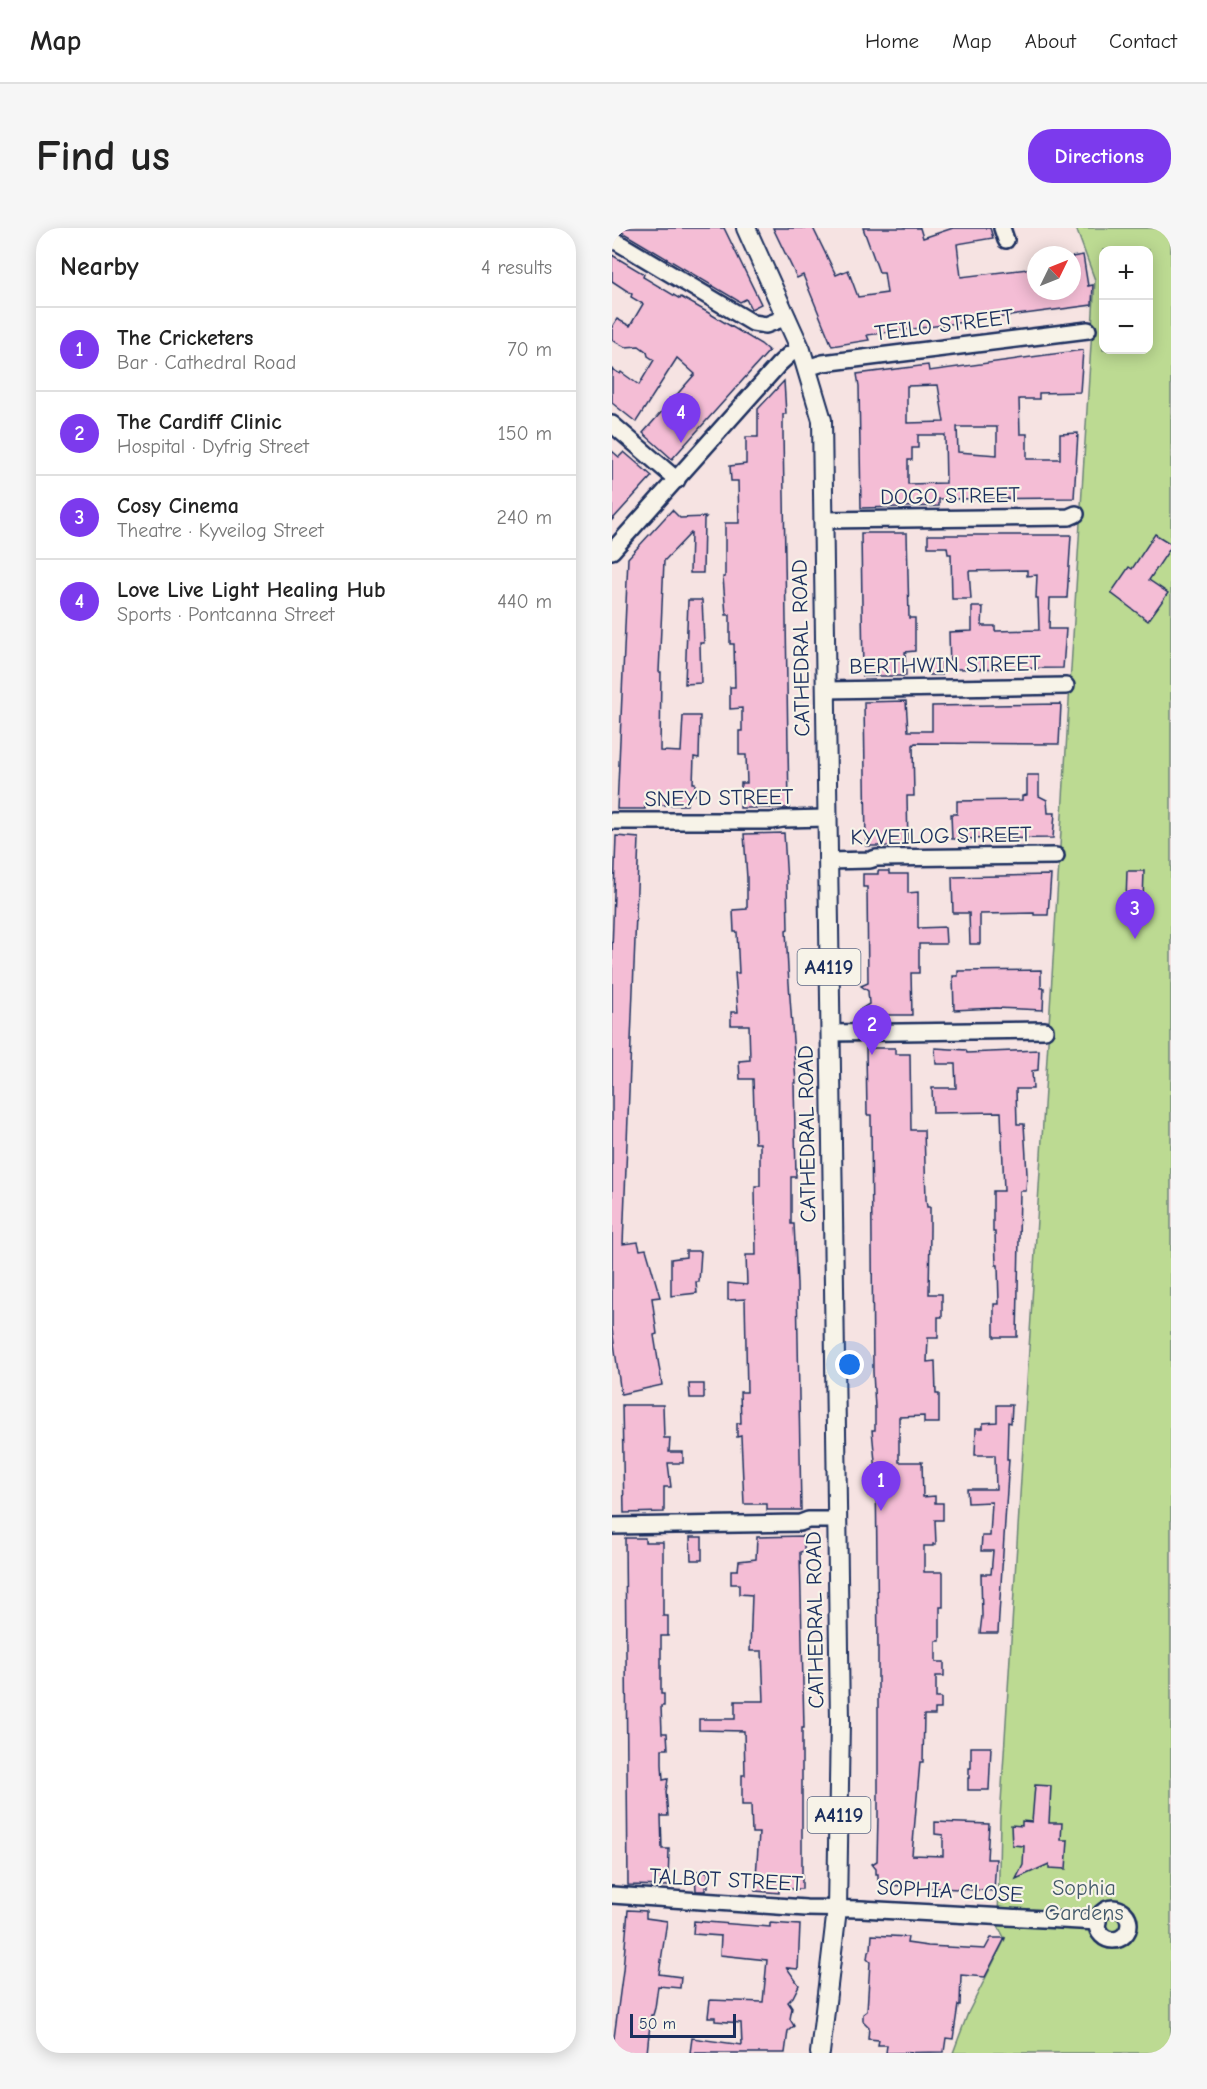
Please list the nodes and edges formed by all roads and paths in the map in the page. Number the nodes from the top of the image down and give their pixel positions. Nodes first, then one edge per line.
1 (746, 228) edge
2 (612, 240) edge
3 (787, 317) junction
4 (1088, 330) dead end
5 (801, 350) junction
6 (807, 369) junction
7 (612, 424) edge
8 (677, 480) junction
9 (1076, 514) dead end
10 (823, 520) junction
11 (612, 551) edge
12 (1066, 686) dead end
13 (825, 690) junction
14 (827, 818) junction
15 (612, 821) edge
16 (1056, 856) dead end
17 (828, 861) junction
18 (1045, 1030) dead end
19 (830, 1033) junction
20 (837, 1520) junction
21 (612, 1526) edge
22 (612, 1895) edge
23 (837, 1909) junction
24 (1098, 1922) junction
25 (820, 2053) edge

1 - 3 main road, CATHEDRAL ROAD / A4119
2 - 3 street
3 - 5 main road, CATHEDRAL ROAD / A4119
4 - 6 street, TEILO STREET
5 - 6 main road, CATHEDRAL ROAD / A4119
5 - 8 street
6 - 10 main road, CATHEDRAL ROAD / A4119
7 - 8 street
8 - 11 street
9 - 10 street, DOGO STREET
10 - 13 main road, CATHEDRAL ROAD / A4119
12 - 13 street, BERTHWIN STREET
13 - 14 main road, CATHEDRAL ROAD / A4119
14 - 15 street, SNEYD STREET
14 - 17 main road, CATHEDRAL ROAD / A4119
16 - 17 street, KYVEILOG STREET
17 - 19 main road, CATHEDRAL ROAD / A4119
18 - 19 street
19 - 20 main road, CATHEDRAL ROAD / A4119
20 - 21 street
20 - 23 main road, CATHEDRAL ROAD / A4119
22 - 23 street, TALBOT STREET
23 - 24 street, SOPHIA CLOSE
23 - 25 main road, CATHEDRAL ROAD / A4119
24 - 24 street, SOPHIA CLOSE

